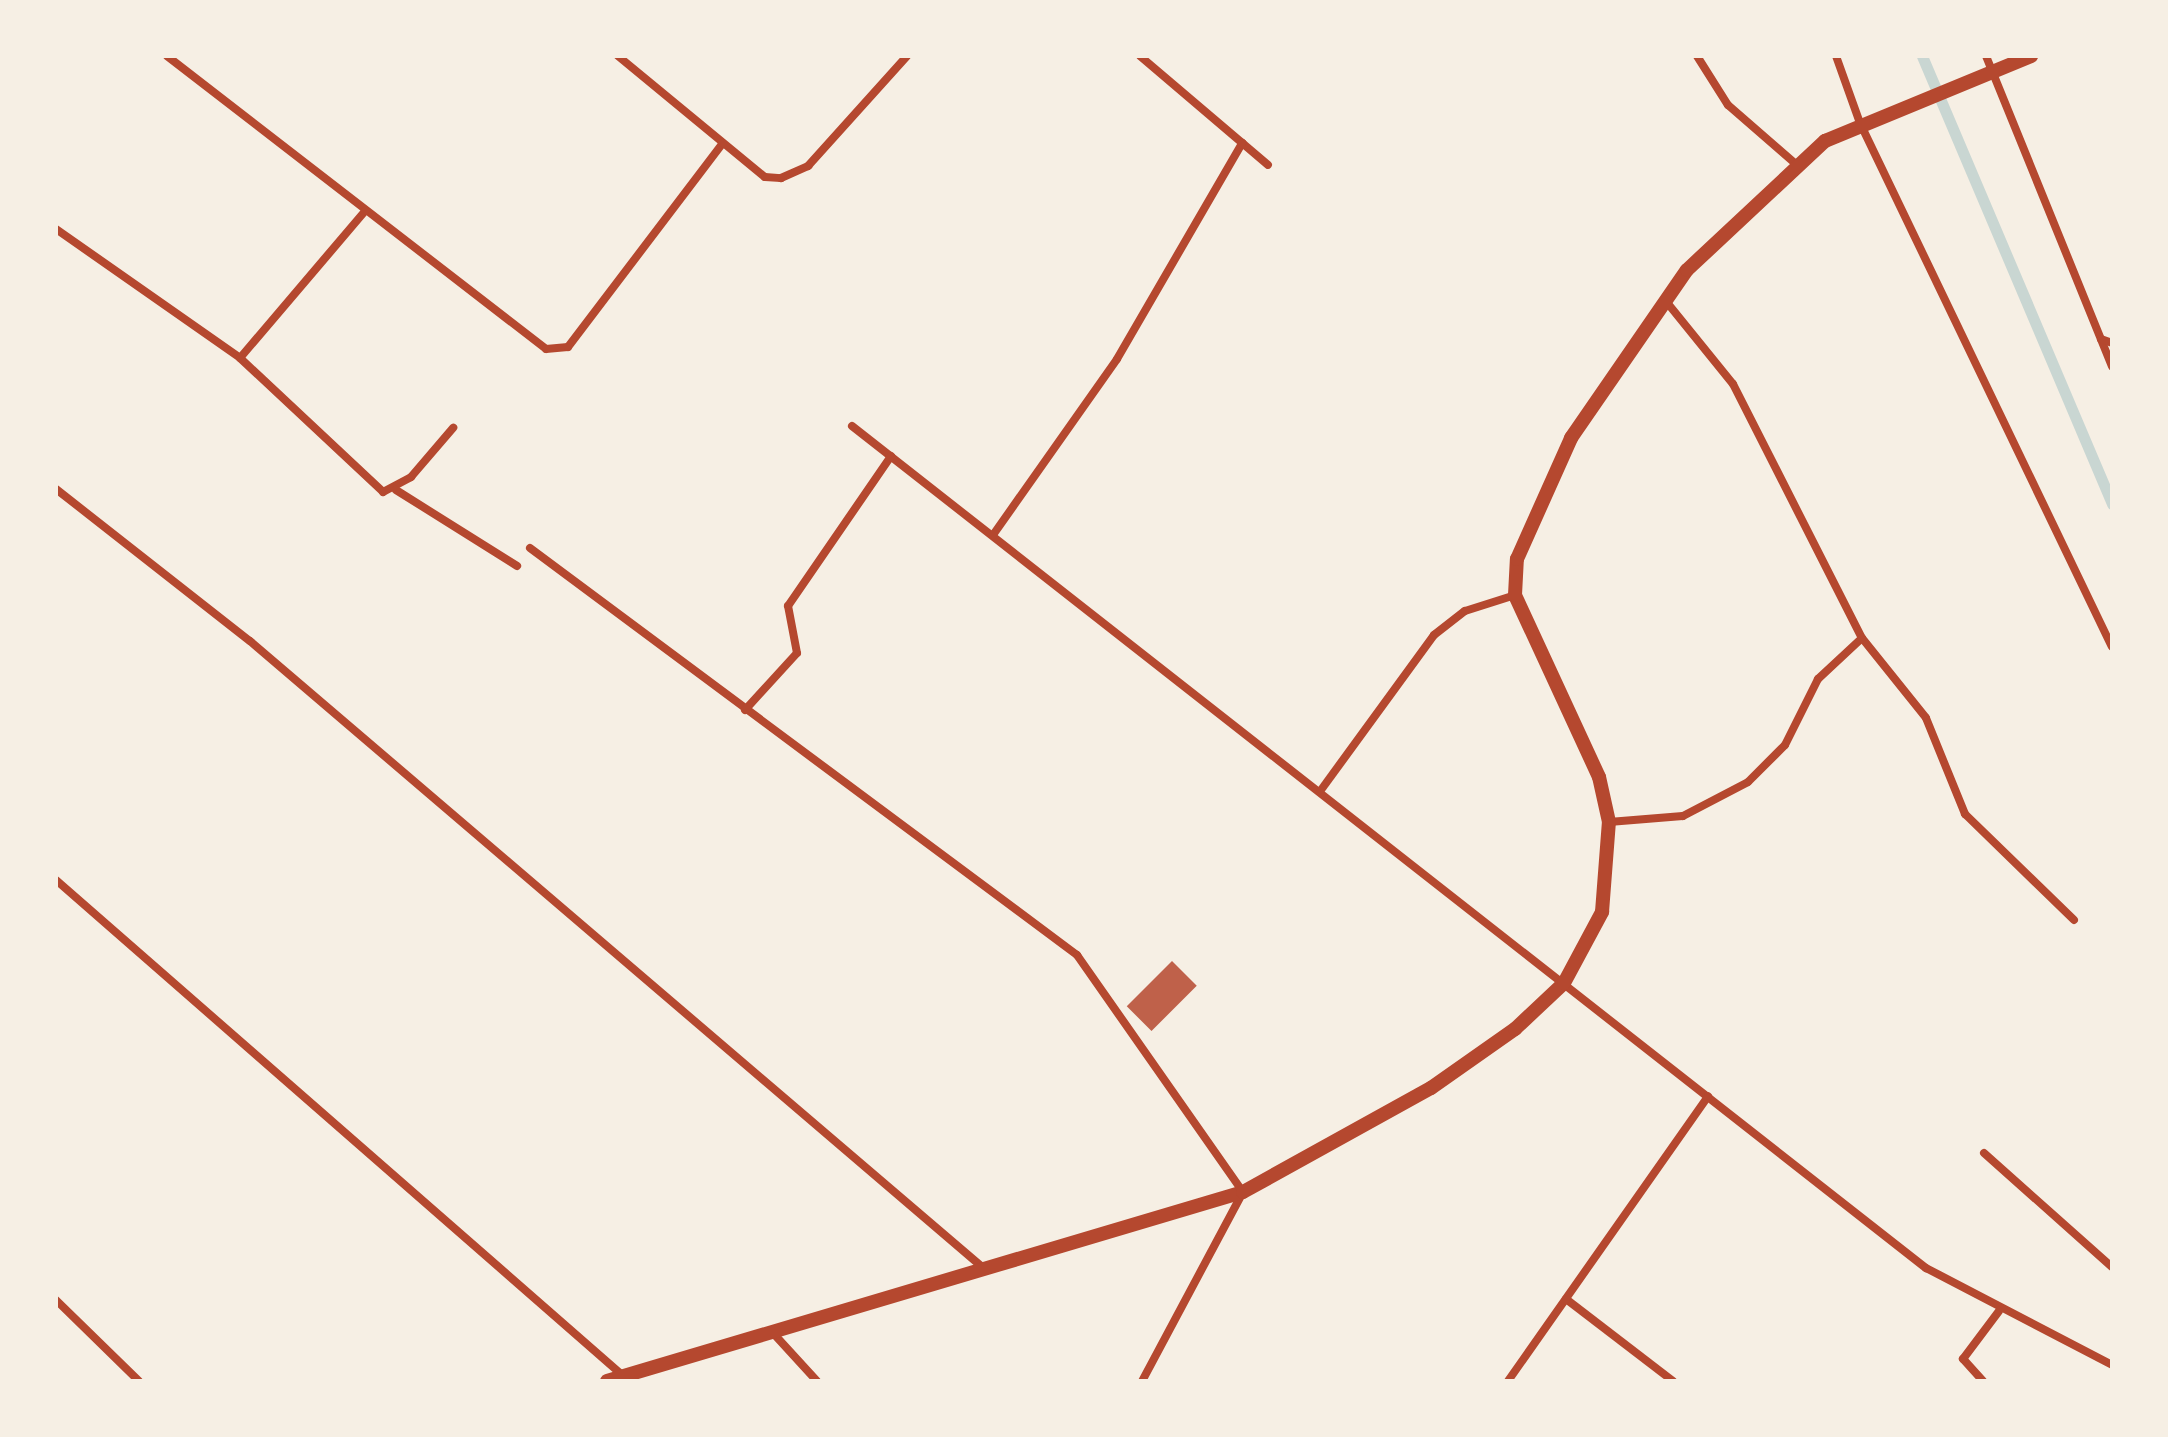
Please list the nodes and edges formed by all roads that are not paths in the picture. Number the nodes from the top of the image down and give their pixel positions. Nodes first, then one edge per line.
1 (167, 56) edge
2 (618, 56) edge
3 (907, 56) edge
4 (1140, 56) edge
5 (1697, 56) edge
6 (1836, 56) edge
7 (2031, 56) edge
8 (1988, 62) edge
9 (1860, 123) junction
10 (723, 143) junction
11 (1242, 143) junction
12 (1268, 165) dead end
13 (1797, 165) junction
14 (365, 211) junction
15 (56, 229) edge
16 (1665, 299) junction
17 (2101, 339) junction
18 (2112, 343) edge
19 (240, 358) junction
20 (2112, 366) edge
21 (852, 426) dead end
22 (453, 428) dead end
23 (891, 456) junction
24 (56, 489) edge
25 (396, 490) junction
26 (993, 535) junction
27 (530, 548) dead end
28 (517, 566) dead end
29 (1515, 595) junction
30 (1862, 638) junction
31 (2112, 647) edge
32 (745, 710) junction
33 (1321, 790) junction
34 (1609, 822) junction
35 (56, 880) edge
36 (2074, 920) dead end
37 (1564, 983) junction
38 (1708, 1096) junction
39 (1984, 1153) dead end
40 (1243, 1192) junction
41 (981, 1266) junction
42 (2112, 1267) edge
43 (1566, 1299) junction
44 (56, 1300) edge
45 (1999, 1311) junction
46 (773, 1333) junction
47 (2112, 1365) edge
48 (614, 1377) edge
49 (139, 1381) edge
50 (817, 1381) edge
51 (1142, 1381) edge
52 (1508, 1381) edge
53 (1673, 1381) edge
54 (1983, 1381) edge

1 - 14 street
2 - 10 street
3 - 10 street
4 - 11 street
5 - 13 street
6 - 9 street
7 - 8 street
8 - 9 street
8 - 17 street
9 - 13 street
9 - 31 street
10 - 14 street
11 - 12 street
11 - 26 street
13 - 16 street
14 - 19 street
15 - 19 street
16 - 29 street
16 - 30 street
17 - 18 street
17 - 20 street
19 - 25 street
21 - 23 street
22 - 25 street
23 - 26 street
23 - 32 street
24 - 41 street
25 - 28 street
26 - 33 street
27 - 32 street
29 - 33 street
29 - 34 street
30 - 34 street
30 - 36 street
32 - 40 street
33 - 37 street
34 - 37 street
35 - 48 street
37 - 38 street
37 - 40 street
38 - 43 street
38 - 45 street
39 - 42 street
40 - 41 street
40 - 51 street
41 - 46 street
43 - 52 street
43 - 53 street
44 - 49 street
45 - 47 street
45 - 54 street
46 - 48 street
46 - 50 street

